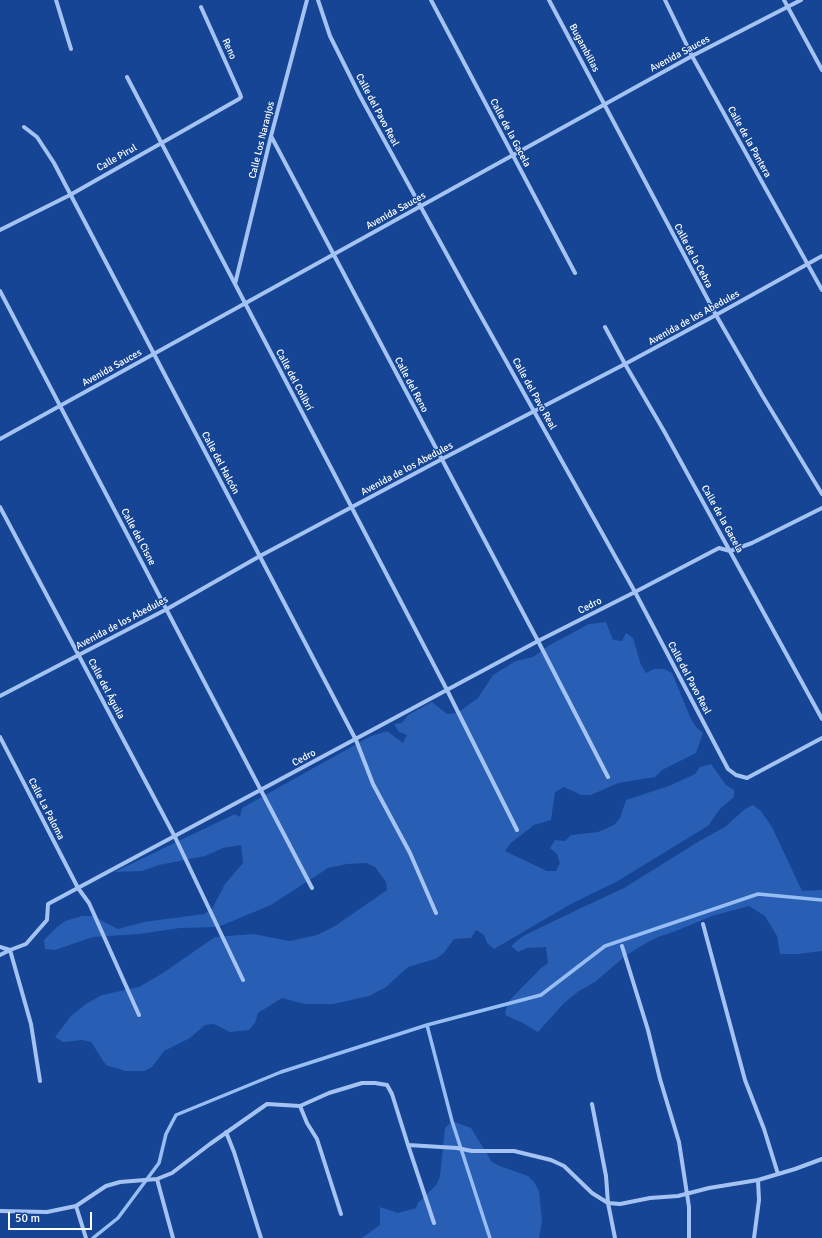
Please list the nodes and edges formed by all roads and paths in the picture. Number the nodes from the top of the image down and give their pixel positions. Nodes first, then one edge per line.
1 (56, 0) edge
2 (307, 0) edge
3 (318, 0) edge
4 (431, 0) edge
5 (549, 0) edge
6 (665, 0) edge
7 (784, 0) edge
8 (801, 0) edge
9 (201, 6) dead end
10 (788, 7) junction
11 (71, 49) dead end
12 (692, 56) junction
13 (822, 70) edge
14 (127, 77) dead end
15 (241, 97) joint
16 (604, 104) junction
17 (24, 128) dead end
18 (271, 136) junction
19 (161, 142) junction
20 (513, 155) junction
21 (70, 195) junction
22 (420, 206) junction
23 (0, 230) edge
24 (334, 254) junction
25 (822, 256) edge
26 (807, 264) junction
27 (575, 273) dead end
28 (235, 284) junction
29 (822, 290) edge
30 (0, 291) edge
31 (245, 303) junction
32 (716, 315) junction
33 (606, 327) dead end
34 (154, 354) junction
35 (625, 364) junction
36 (60, 406) junction
37 (535, 411) junction
38 (0, 439) edge
39 (442, 459) junction
40 (822, 494) edge
41 (0, 507) edge
42 (352, 508) junction
43 (822, 508) edge
44 (730, 551) junction
45 (260, 556) junction
46 (635, 592) junction
47 (167, 609) junction
48 (538, 641) junction
49 (78, 655) junction
50 (447, 690) junction
51 (0, 696) edge
52 (822, 719) edge
53 (0, 737) edge
54 (822, 738) edge
55 (356, 740) junction
56 (608, 777) dead end
57 (262, 790) junction
58 (518, 830) dead end
59 (175, 836) junction
60 (78, 888) junction
61 (312, 888) dead end
62 (436, 913) dead end
63 (703, 924) dead end
64 (622, 946) dead end
65 (0, 947) edge
66 (10, 950) junction
67 (0, 954) edge
68 (243, 980) dead end
69 (139, 1015) dead end
70 (40, 1081) dead end
71 (592, 1104) dead end
72 (300, 1106) junction
73 (226, 1132) junction
74 (408, 1145) junction
75 (822, 1159) edge
76 (778, 1174) junction
77 (157, 1179) junction
78 (758, 1180) junction
79 (687, 1194) junction
80 (608, 1204) junction
81 (76, 1206) junction
82 (0, 1211) edge
83 (341, 1214) dead end
84 (434, 1223) dead end
85 (86, 1238) edge
86 (173, 1238) edge
87 (261, 1238) edge
88 (615, 1238) edge
89 (689, 1238) edge
90 (754, 1238) edge

1 - 11 street
2 - 18 street, Calle Los Naranjos
3 - 22 street, Calle del Pavo Real
4 - 20 street, Calle de la Gacela
5 - 16 street, Bugambilias
6 - 12 street, Calle de la Pantera
7 - 10 street
8 - 10 street, Avenida Sauces
9 - 15 street, Reno
10 - 12 street, Avenida Sauces
10 - 13 street
12 - 16 street, Avenida Sauces
12 - 26 street, Calle de la Pantera
14 - 19 street, Calle del Colibrí
15 - 19 street, Calle Pirul
16 - 20 street, Avenida Sauces
16 - 32 street, Calle de la Cebra
17 - 21 street, Calle del Halcón
18 - 24 street, Calle del Reno
18 - 28 street, Calle Los Naranjos
19 - 21 street, Calle Pirul
19 - 28 street, Calle del Colibrí
20 - 22 street, Avenida Sauces
20 - 27 street, Calle de la Gacela
21 - 23 street, Calle Pirul
21 - 34 street, Calle del Halcón
22 - 24 street, Avenida Sauces
22 - 37 street, Calle del Pavo Real
24 - 31 street, Avenida Sauces
24 - 39 street, Calle del Reno
25 - 26 street, Avenida de los Abedules
26 - 29 street, Calle de la Pantera
26 - 32 street, Avenida de los Abedules
28 - 31 street, Calle del Colibrí
30 - 36 street, Calle del Cisne
31 - 34 street, Avenida Sauces
31 - 42 street, Calle del Colibrí
32 - 35 street, Avenida de los Abedules
32 - 40 street, Calle de la Cebra
33 - 35 street, Calle de la Gacela
34 - 36 street, Avenida Sauces
34 - 45 street, Calle del Halcón
35 - 37 street, Avenida de los Abedules
35 - 44 street, Calle de la Gacela
36 - 38 street, Avenida Sauces
36 - 47 street, Calle del Cisne
37 - 39 street, Avenida de los Abedules
37 - 46 street, Calle del Pavo Real
39 - 42 street, Avenida de los Abedules
39 - 48 street, Calle del Reno
41 - 49 street, Calle del Águila
42 - 45 street, Avenida de los Abedules
42 - 50 street, Calle del Colibrí
43 - 44 street, Cedro
44 - 46 street, Cedro
44 - 52 street, Calle de la Gacela
45 - 47 street, Avenida de los Abedules
45 - 55 street, Calle del Halcón
46 - 48 street, Cedro
46 - 54 street, Calle del Pavo Real
47 - 49 street, Avenida de los Abedules
47 - 57 street, Calle del Cisne
48 - 50 street, Cedro
48 - 56 street, Calle del Reno
49 - 51 street, Avenida de los Abedules
49 - 59 street, Calle del Águila
50 - 55 street, Cedro
50 - 58 street, Calle del Colibrí
53 - 60 street, Calle La Paloma
55 - 57 street, Cedro
55 - 62 street, Calle del Halcón
57 - 59 street, Cedro
57 - 61 street, Calle del Cisne
59 - 60 street, Cedro
59 - 68 street, Calle del Águila
60 - 66 street, Cedro
60 - 69 street, Calle La Paloma
63 - 76 street
64 - 79 street
65 - 66 street
66 - 67 street
66 - 70 street
71 - 80 street
72 - 73 street
72 - 74 street
72 - 83 street
73 - 77 street
73 - 87 street
74 - 80 street
74 - 84 street
75 - 76 street
76 - 78 street
77 - 81 street
77 - 86 street
78 - 79 street
78 - 90 street
79 - 80 street
79 - 89 street
80 - 88 street
81 - 82 street
81 - 85 street

